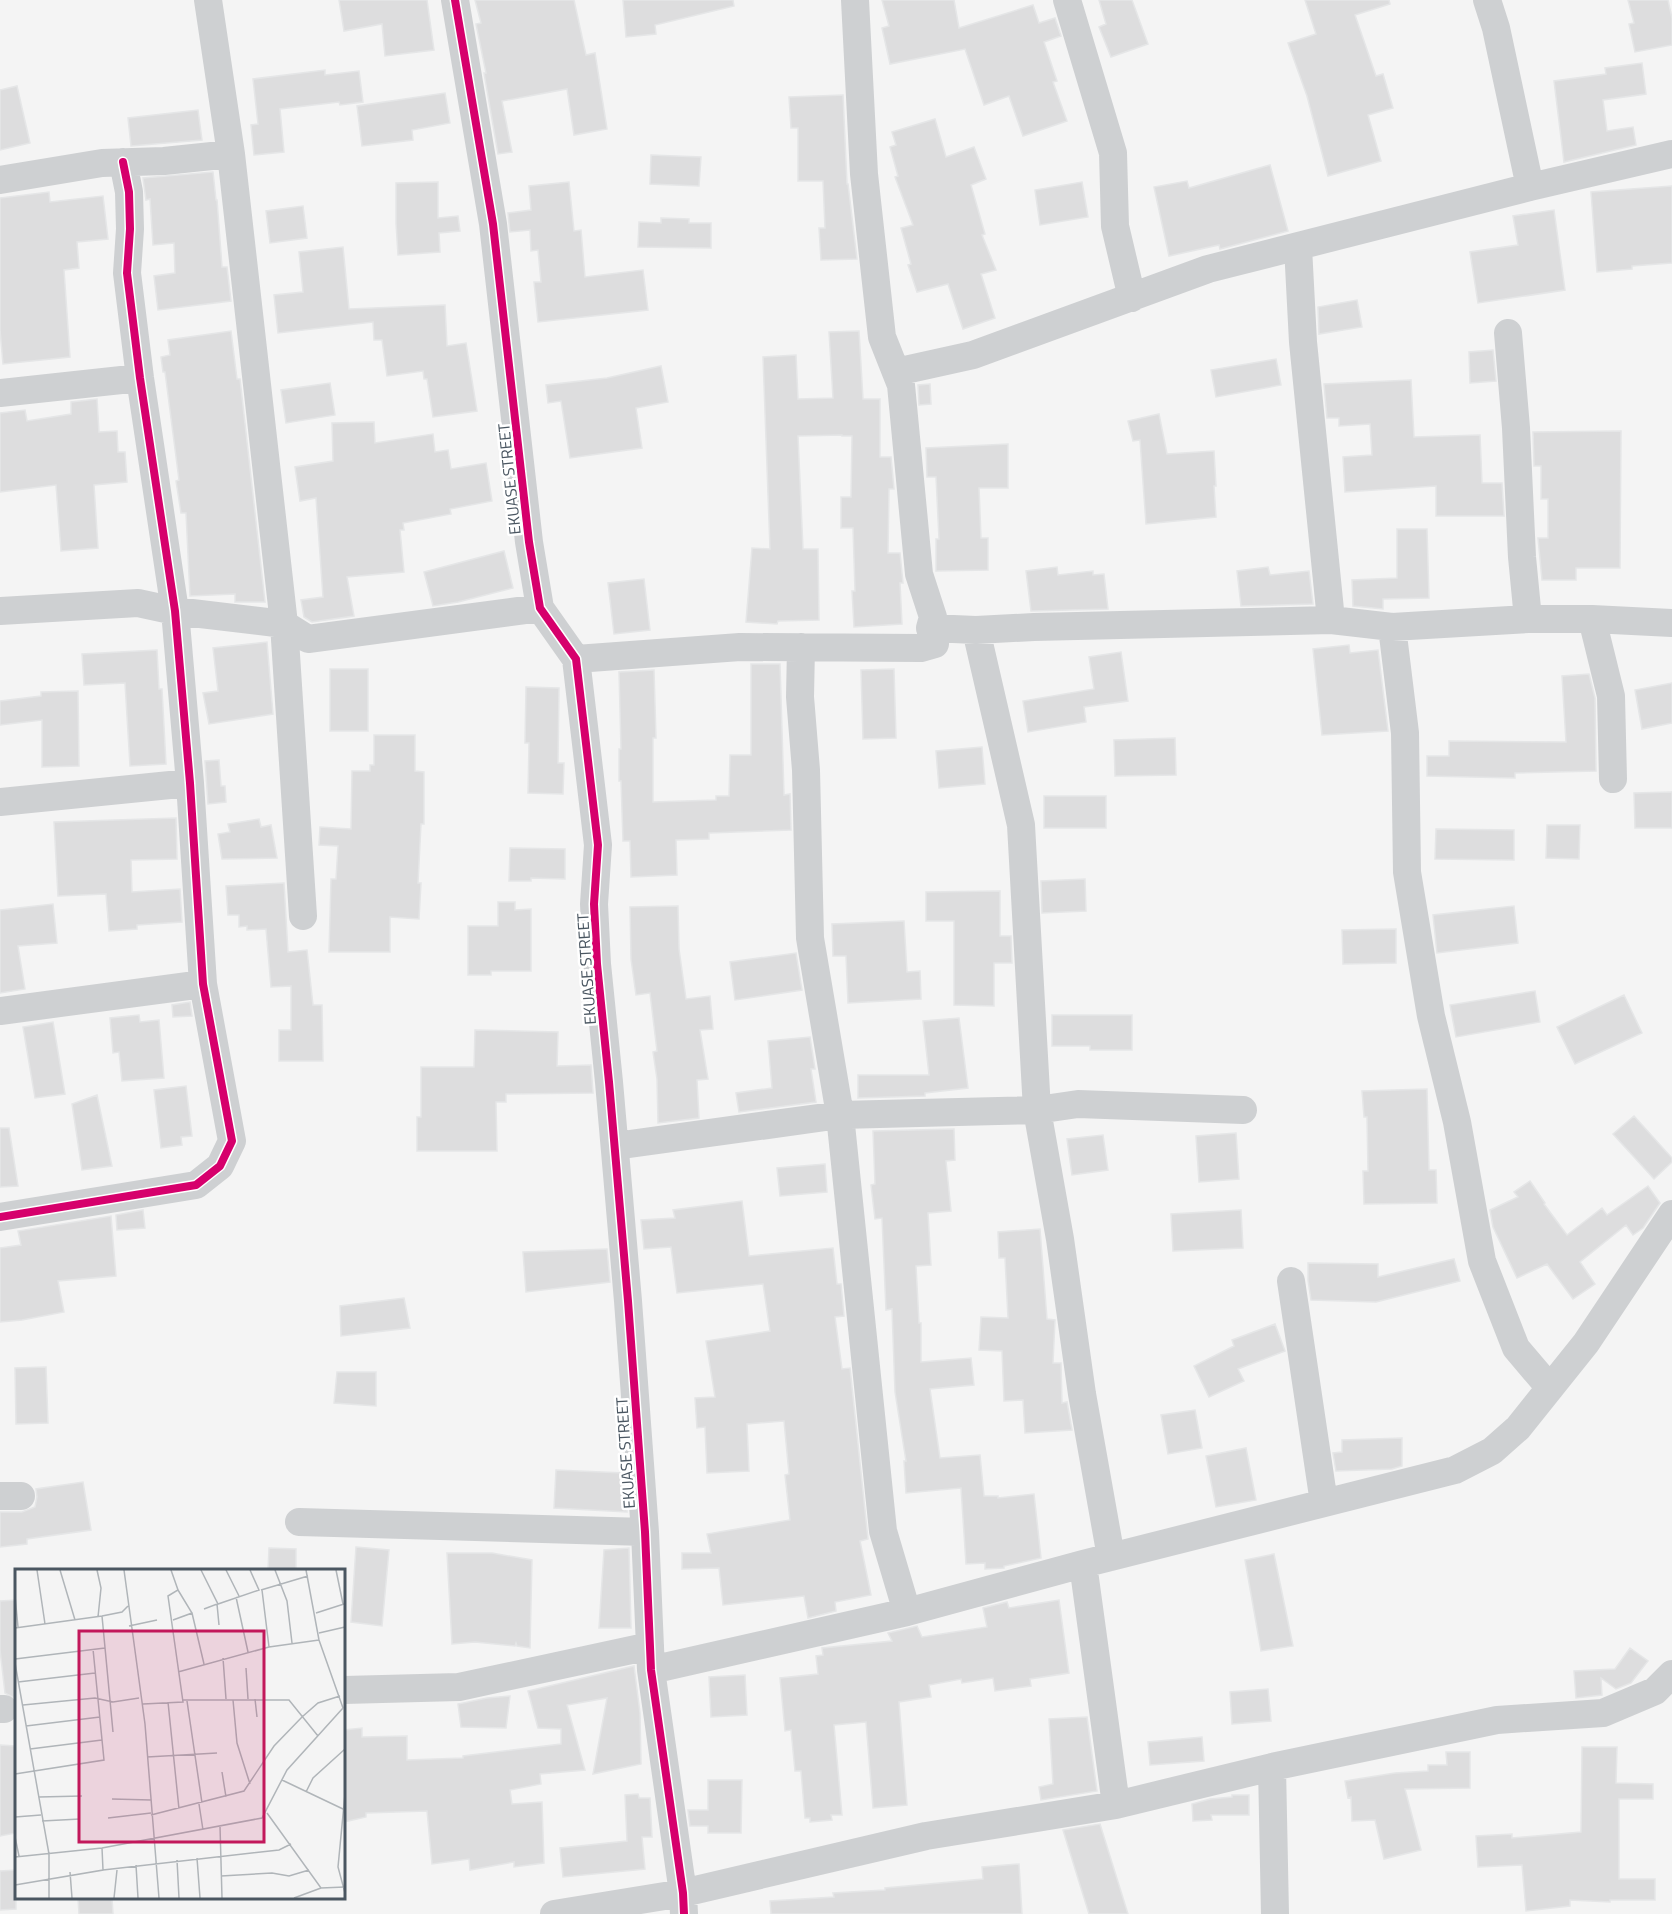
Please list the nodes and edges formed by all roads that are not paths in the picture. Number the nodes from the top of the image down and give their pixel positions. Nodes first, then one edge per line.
1 (208, 0) edge
2 (455, 0) edge
3 (855, 0) edge
4 (1067, 0) edge
5 (1487, 0) edge
6 (231, 154) junction
7 (1672, 154) edge
8 (123, 162) junction
9 (0, 180) edge
10 (1530, 187) junction
11 (1298, 247) junction
12 (1132, 298) junction
13 (1508, 333) dead end
14 (896, 372) junction
15 (140, 378) junction
16 (0, 393) edge
17 (540, 608) junction
18 (175, 611) junction
19 (0, 612) edge
20 (1528, 619) junction
21 (1592, 619) junction
22 (1331, 620) junction
23 (1672, 623) edge
24 (284, 624) junction
25 (1392, 627) junction
26 (930, 628) junction
27 (976, 630) junction
28 (801, 647) junction
29 (576, 659) junction
30 (1613, 779) dead end
31 (190, 783) junction
32 (0, 802) edge
33 (303, 916) dead end
34 (203, 984) junction
35 (0, 1011) edge
36 (1037, 1110) junction
37 (1243, 1110) dead end
38 (840, 1115) junction
39 (615, 1146) junction
40 (1672, 1214) edge
41 (0, 1218) edge
42 (1291, 1281) dead end
43 (1550, 1388) junction
44 (1324, 1503) junction
45 (299, 1522) dead end
46 (645, 1532) junction
47 (1111, 1557) junction
48 (1083, 1564) junction
49 (907, 1612) junction
50 (650, 1658) junction
51 (1672, 1674) edge
52 (345, 1690) edge
53 (1272, 1767) junction
54 (1116, 1805) junction
55 (684, 1904) edge
56 (554, 1914) edge
57 (1275, 1914) edge

1 - 6 street
2 - 17 street, EKUASE STREET
3 - 14 street
4 - 12 street
5 - 10 street
6 - 8 street
6 - 24 street
7 - 10 street
8 - 9 street
8 - 15 street
10 - 11 street
11 - 12 street
11 - 22 street
12 - 14 street
13 - 20 street
14 - 26 street
15 - 16 street
15 - 18 street
17 - 24 street
17 - 29 street, EKUASE STREET
18 - 19 street
18 - 24 street
18 - 31 street
20 - 21 street
20 - 25 street
21 - 23 street
21 - 30 street
22 - 25 street
22 - 27 street
24 - 33 street
25 - 43 street
26 - 27 street
26 - 28 street
27 - 36 street
28 - 29 street
28 - 38 street
29 - 39 street, EKUASE STREET
31 - 32 street
31 - 34 street
34 - 35 street
34 - 41 street
36 - 37 street
36 - 38 street
36 - 47 street
38 - 39 street
38 - 49 street
39 - 46 street, EKUASE STREET
40 - 43 street
42 - 44 street
43 - 44 street
44 - 47 street
45 - 46 street
46 - 50 street, EKUASE STREET
47 - 48 street
48 - 49 street
48 - 54 street
49 - 50 street
50 - 52 street
50 - 55 street, EKUASE STREET
51 - 53 street
53 - 54 street
53 - 57 street
54 - 55 street
55 - 56 street

